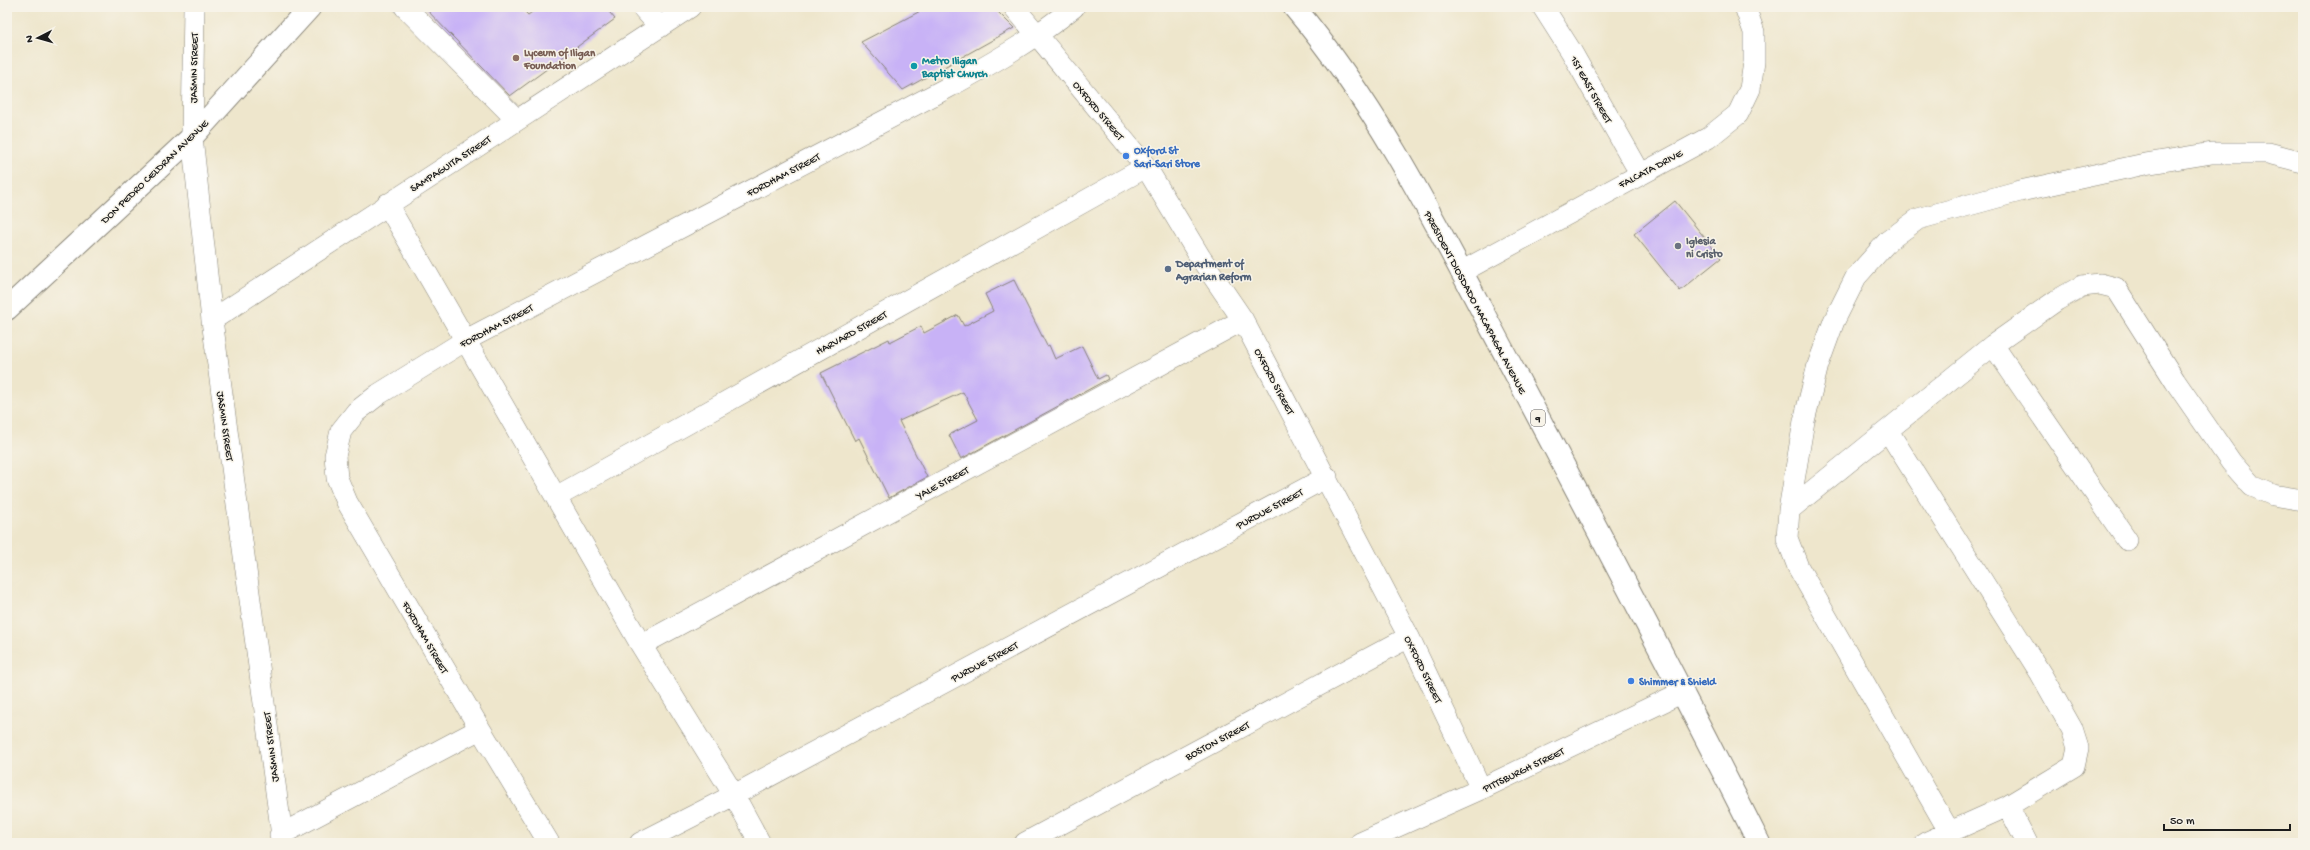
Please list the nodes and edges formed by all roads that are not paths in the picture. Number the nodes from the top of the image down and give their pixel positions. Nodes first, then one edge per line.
1 (194, 7) edge
2 (310, 7) edge
3 (405, 7) edge
4 (642, 7) edge
5 (690, 7) edge
6 (1014, 7) edge
7 (1074, 7) edge
8 (1294, 7) edge
9 (1543, 7) edge
10 (1745, 7) edge
11 (660, 27) junction
12 (1037, 35) junction
13 (517, 120) junction
14 (192, 137) junction
15 (2303, 162) edge
16 (1146, 167) junction
17 (1640, 173) junction
18 (387, 204) junction
19 (1461, 272) junction
20 (7, 309) edge
21 (212, 320) junction
22 (1243, 320) junction
23 (466, 340) junction
24 (1993, 345) junction
25 (1888, 431) junction
26 (1327, 477) junction
27 (556, 497) junction
28 (2303, 500) edge
29 (1789, 510) junction
30 (2127, 540) dead end
31 (1409, 637) junction
32 (642, 645) junction
33 (1684, 692) junction
34 (480, 730) junction
35 (1482, 790) junction
36 (734, 795) junction
37 (2008, 806) junction
38 (1950, 831) junction
39 (281, 839) edge
40 (550, 843) edge
41 (640, 843) edge
42 (760, 843) edge
43 (1025, 843) edge
44 (1360, 843) edge
45 (1759, 843) edge
46 (1925, 843) edge
47 (2027, 843) edge

1 - 14 street, JASMIN STREET
2 - 14 main road, DON PEDRO CELDRAN AVENUE
3 - 13 street
4 - 11 street
5 - 11 street, SAMPAGUITA STREET
6 - 12 street, OXFORD STREET
7 - 12 street, FORDHAM STREET
8 - 19 main road, PRESIDENT DIOSDADO MACAPAGAL AVENUE / 9
9 - 17 street, 1ST EAST STREET
10 - 17 street, FALCATA DRIVE
11 - 13 street, SAMPAGUITA STREET
12 - 16 street, OXFORD STREET
12 - 23 street, FORDHAM STREET
13 - 18 street, SAMPAGUITA STREET
14 - 20 main road, DON PEDRO CELDRAN AVENUE
14 - 21 street, JASMIN STREET
15 - 29 street
16 - 22 street, OXFORD STREET
16 - 27 street, HARVARD STREET
17 - 19 street, FALCATA DRIVE
18 - 21 street, SAMPAGUITA STREET
18 - 23 street
19 - 33 main road, PRESIDENT DIOSDADO MACAPAGAL AVENUE / 9
21 - 39 street, JASMIN STREET
22 - 26 street, OXFORD STREET
22 - 32 street, YALE STREET
23 - 27 street
23 - 34 street, FORDHAM STREET
24 - 25 street
24 - 28 street
24 - 30 street
25 - 29 street
25 - 37 street
26 - 31 street, OXFORD STREET
26 - 36 street, PURDUE STREET
27 - 32 street
29 - 38 street
31 - 35 street, OXFORD STREET
31 - 43 street, BOSTON STREET
32 - 36 street
33 - 35 street, PITTSBURGH STREET
33 - 45 main road, PRESIDENT DIOSDADO MACAPAGAL AVENUE / 9
34 - 39 street
34 - 40 street, FORDHAM STREET
35 - 44 street, PITTSBURGH STREET
36 - 41 street, PURDUE STREET
36 - 42 street
37 - 38 street
37 - 47 street
38 - 46 street

